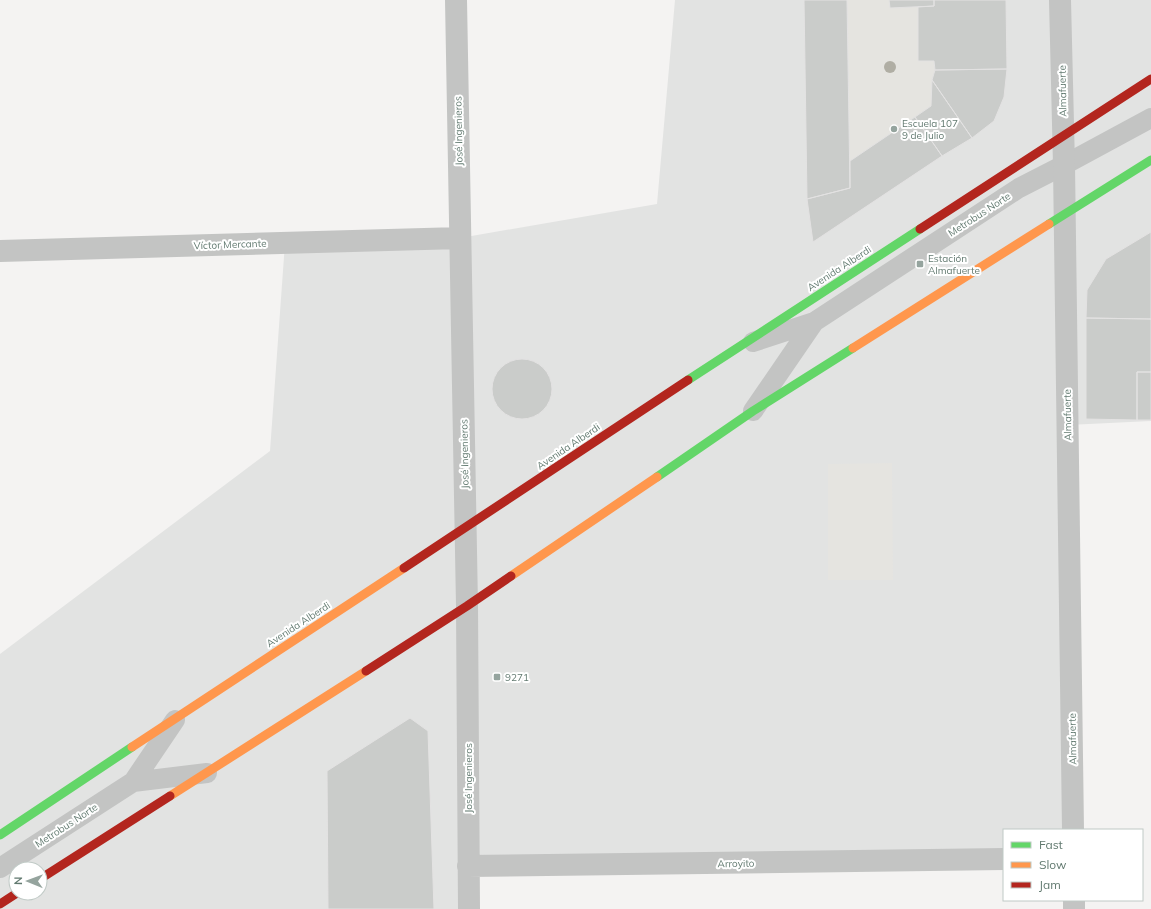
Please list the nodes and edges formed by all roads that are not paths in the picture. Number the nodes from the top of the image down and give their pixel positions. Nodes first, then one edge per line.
1 (456, 0) edge
2 (1060, 0) edge
3 (1151, 78) edge
4 (1151, 118) edge
5 (1063, 135) junction
6 (1151, 160) edge
7 (1064, 165) junction
8 (1064, 214) junction
9 (460, 238) junction
10 (0, 251) edge
11 (814, 322) junction
12 (736, 348) junction
13 (753, 411) junction
14 (465, 528) junction
15 (467, 606) junction
16 (178, 717) junction
17 (207, 773) junction
18 (133, 782) junction
19 (1073, 829) edge
20 (0, 835) edge
21 (1003, 859) edge
22 (468, 866) junction
23 (0, 868) edge
24 (48, 874) edge
25 (469, 909) edge

1 - 9 street, José Ingenieros
2 - 5 street, Almafuerte
3 - 5 main road, Avenida Alberdi
4 - 7 lane, Metrobus Norte
5 - 7 street, Almafuerte
5 - 12 main road, Avenida Alberdi
6 - 8 main road
7 - 8 street, Almafuerte
7 - 11 lane, Metrobus Norte
8 - 13 main road
8 - 19 street, Almafuerte
9 - 10 street, Víctor Mercante
9 - 14 street, José Ingenieros
11 - 12 lane, Metrobus Norte
11 - 13 lane, Metrobus Norte
12 - 14 main road, Avenida Alberdi
13 - 15 main road
14 - 15 street, José Ingenieros
14 - 16 main road, Avenida Alberdi
15 - 17 main road
15 - 22 street, José Ingenieros
16 - 18 lane, Metrobus Norte
16 - 20 main road, Avenida Alberdi
17 - 18 lane, Metrobus Norte
17 - 24 main road
18 - 23 lane, Metrobus Norte
21 - 22 street, Arroyito
22 - 25 street, José Ingenieros

